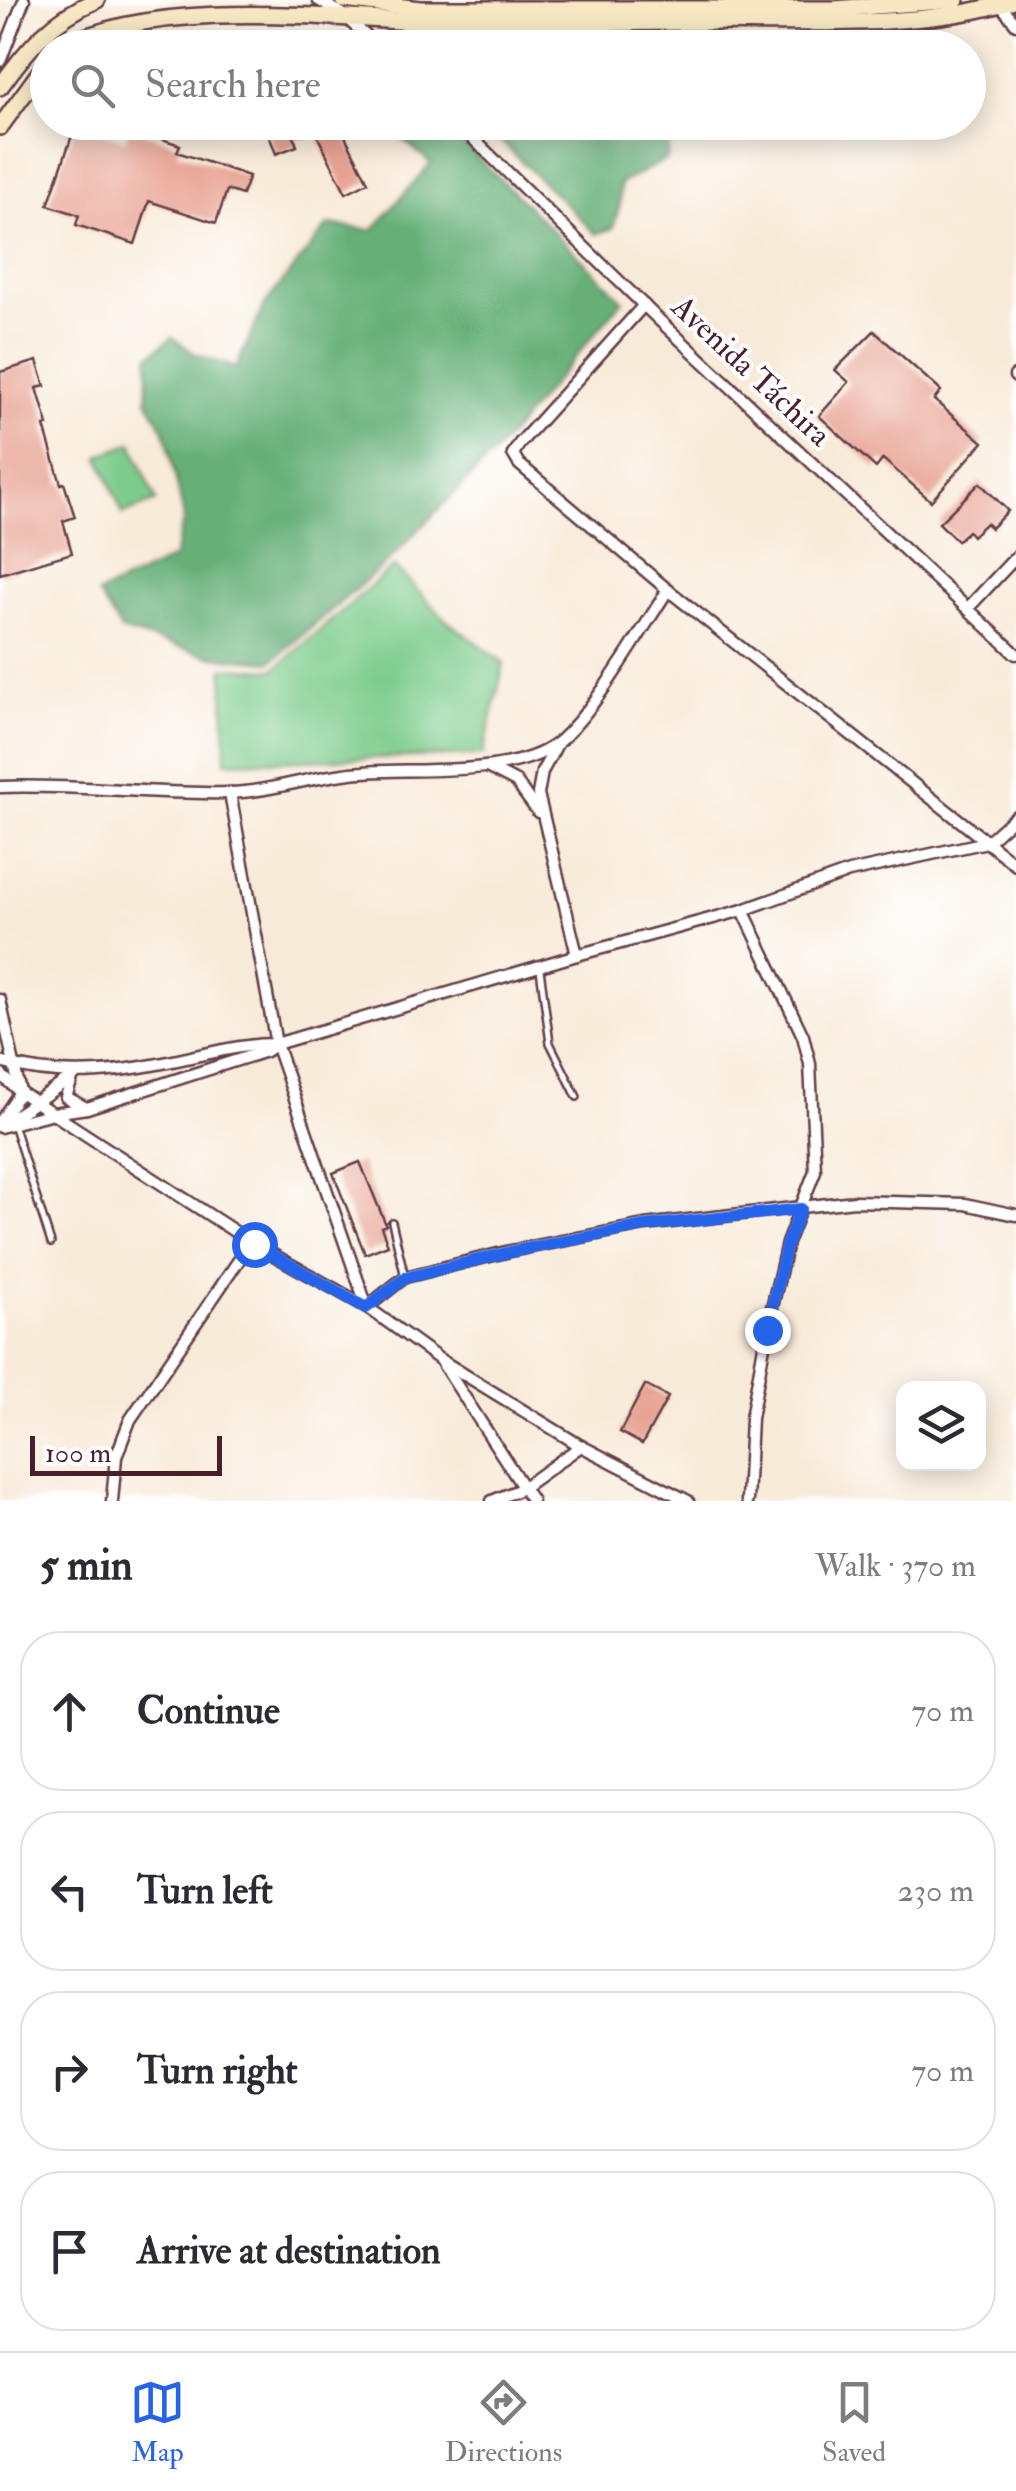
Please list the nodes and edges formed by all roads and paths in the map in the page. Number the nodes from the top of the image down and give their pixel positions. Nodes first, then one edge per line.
1 (24, 0) edge
2 (97, 0) edge
3 (318, 0) edge
4 (956, 0) edge
5 (1007, 2) edge
6 (341, 4) edge
7 (1016, 24) edge
8 (46, 30) edge
9 (91, 30) edge
10 (363, 30) edge
11 (30, 50) edge
12 (0, 61) edge
13 (30, 86) edge
14 (0, 87) edge
15 (0, 127) edge
16 (474, 140) edge
17 (644, 305) junction
18 (1016, 556) edge
19 (668, 590) junction
20 (968, 608) junction
21 (1016, 654) edge
22 (558, 743) junction
23 (484, 766) junction
24 (0, 787) edge
25 (230, 793) junction
26 (1016, 816) edge
27 (543, 824) junction
28 (987, 842) junction
29 (1016, 865) edge
30 (743, 910) junction
31 (577, 954) junction
32 (540, 966) junction
33 (0, 1000) edge
34 (8, 1029) junction
35 (276, 1044) junction
36 (0, 1052) edge
37 (0, 1062) edge
38 (17, 1068) junction
39 (0, 1074) edge
40 (76, 1074) junction
41 (20, 1092) junction
42 (577, 1097) dead end
43 (38, 1103) junction
44 (87, 1108) junction
45 (52, 1113) junction
46 (13, 1124) junction
47 (0, 1125) edge
48 (801, 1209) junction
49 (1016, 1215) edge
50 (392, 1222) dead end
51 (52, 1243) dead end
52 (254, 1244) junction
53 (405, 1278) junction
54 (366, 1308) junction
55 (439, 1360) junction
56 (581, 1446) junction
57 (521, 1489) junction
58 (112, 1501) edge
59 (492, 1501) edge
60 (532, 1501) edge
61 (688, 1501) edge
62 (747, 1501) edge

1 - 12 street
2 - 8 street
3 - 6 street
4 - 6 street
5 - 6 street
5 - 7 street
6 - 9 street
6 - 10 street
11 - 14 street
13 - 15 street
16 - 17 street, Avenida Táchira
17 - 19 street
17 - 20 street, Avenida Táchira
18 - 20 street
19 - 22 street
19 - 28 street
20 - 21 street, Avenida Táchira
22 - 23 street
22 - 27 street
23 - 25 street
23 - 27 street
24 - 25 street
25 - 35 street
26 - 28 street
27 - 31 street
28 - 29 street
28 - 30 street
30 - 31 street
30 - 48 street
31 - 32 street
32 - 35 street
32 - 42 lane
33 - 34 street
34 - 36 street
34 - 38 street
35 - 40 street
35 - 44 street
35 - 54 street
37 - 38 street
38 - 40 street
38 - 41 street
39 - 41 street
40 - 43 street
40 - 44 street
41 - 43 street
41 - 47 street
43 - 45 street
43 - 47 street
44 - 45 street
45 - 46 street
45 - 52 street
46 - 47 street
46 - 51 lane
48 - 49 street
48 - 53 street
48 - 62 street
50 - 53 lane
52 - 54 street
52 - 58 street
53 - 54 street
54 - 55 street
55 - 56 street
55 - 57 street
56 - 57 street
56 - 61 street
57 - 59 street
57 - 60 street

